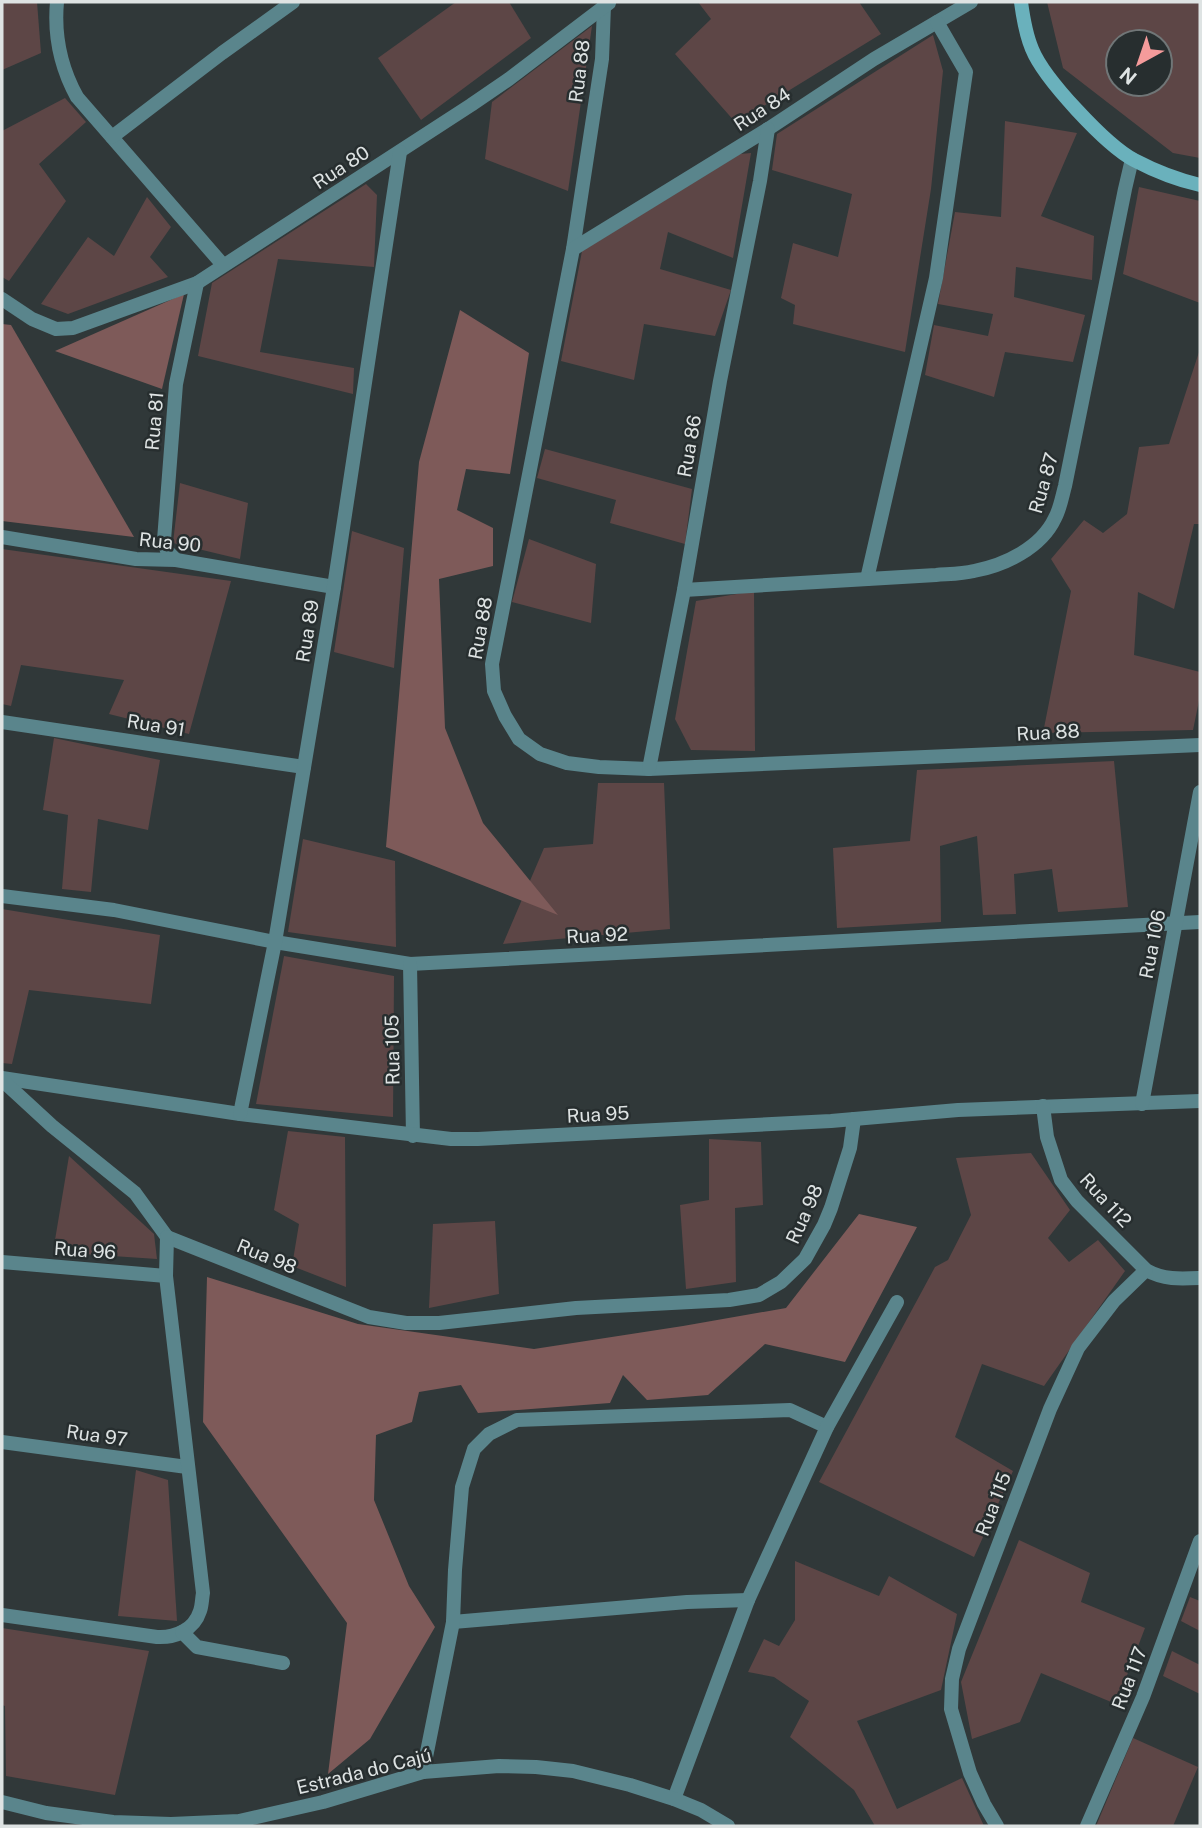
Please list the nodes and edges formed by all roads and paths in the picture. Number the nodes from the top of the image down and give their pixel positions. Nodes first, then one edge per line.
1 (57, 2) edge
2 (293, 2) edge
3 (971, 2) edge
4 (1021, 2) edge
5 (607, 4) edge
6 (937, 22) junction
7 (768, 129) junction
8 (112, 137) junction
9 (400, 152) junction
10 (1132, 159) junction
11 (1200, 185) edge
12 (573, 249) junction
13 (223, 265) junction
14 (197, 283) junction
15 (2, 299) edge
16 (2, 537) edge
17 (176, 560) junction
18 (867, 579) junction
19 (334, 587) junction
20 (684, 590) junction
21 (2, 722) edge
22 (1200, 745) edge
23 (304, 767) junction
24 (649, 769) junction
25 (1200, 792) edge
26 (2, 896) edge
27 (1200, 922) edge
28 (1176, 923) junction
29 (275, 942) junction
30 (410, 964) junction
31 (2, 1079) edge
32 (1200, 1101) edge
33 (1142, 1104) junction
34 (1043, 1106) junction
35 (240, 1114) junction
36 (854, 1119) junction
37 (413, 1136) junction
38 (167, 1237) junction
39 (2, 1262) edge
40 (1146, 1270) junction
41 (166, 1276) junction
42 (1200, 1278) edge
43 (897, 1302) dead end
44 (827, 1427) junction
45 (2, 1442) edge
46 (187, 1467) junction
47 (1200, 1541) edge
48 (748, 1600) junction
49 (2, 1615) edge
50 (453, 1622) junction
51 (182, 1632) junction
52 (283, 1663) dead end
53 (423, 1772) junction
54 (674, 1799) junction
55 (2, 1802) edge
56 (728, 1826) edge
57 (997, 1826) edge
58 (1087, 1826) edge

1 - 8 street
2 - 8 street
3 - 6 street, Rua 84
4 - 10 main road
5 - 9 street, Rua 80
5 - 12 street, Rua 88
6 - 7 street, Rua 84
6 - 18 street
7 - 12 street, Rua 84
7 - 20 street, Rua 86
8 - 13 street
9 - 13 street, Rua 80
9 - 19 street, Rua 89
10 - 11 main road
10 - 18 street, Rua 87
12 - 24 street, Rua 88
13 - 14 street, Rua 80
14 - 15 street, Rua 80
14 - 17 street, Rua 81
16 - 17 street, Rua 90
17 - 19 street, Rua 90
18 - 20 street, Rua 87
19 - 23 street, Rua 89
20 - 24 street, Rua 86
21 - 23 street, Rua 91
22 - 24 street, Rua 88
23 - 29 street, Rua 89
25 - 28 street, Rua 106
26 - 29 street, Rua 92
27 - 28 street, Rua 92
28 - 30 street, Rua 92
28 - 33 street, Rua 106
29 - 30 street, Rua 92
29 - 35 street, Rua 89
30 - 37 street, Rua 105
31 - 35 street, Rua 95
31 - 38 street
32 - 33 street, Rua 95
33 - 34 street, Rua 95
34 - 36 street, Rua 95
34 - 40 street, Rua 112
35 - 37 street, Rua 95
36 - 37 street, Rua 95
36 - 38 street, Rua 98
38 - 41 street
39 - 41 street, Rua 96
40 - 42 street
40 - 57 street, Rua 115
41 - 46 street
43 - 44 street
44 - 48 street
44 - 50 street
45 - 46 street, Rua 97
46 - 51 street
47 - 58 street, Rua 117
48 - 50 street
48 - 54 street
49 - 51 street
50 - 53 street
51 - 52 street
53 - 54 street, Estrada do Cajú
53 - 55 street, Estrada do Cajú
54 - 56 street, Estrada do Cajú

